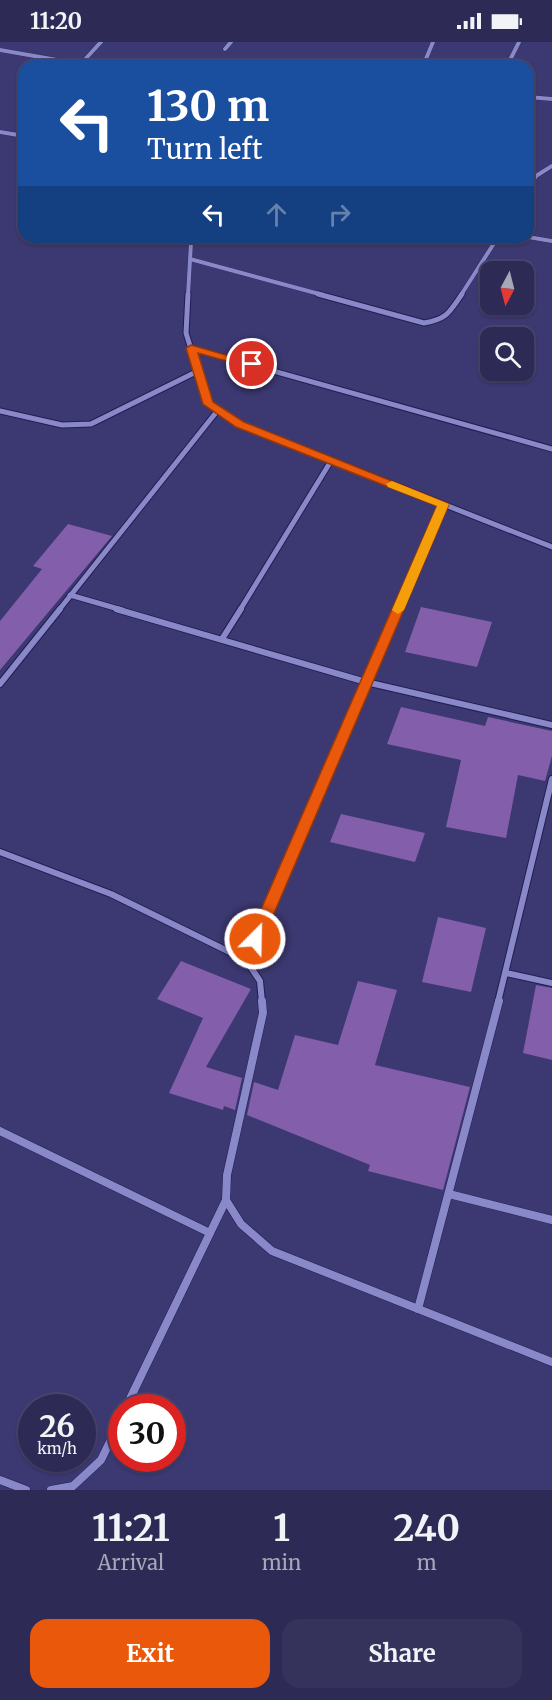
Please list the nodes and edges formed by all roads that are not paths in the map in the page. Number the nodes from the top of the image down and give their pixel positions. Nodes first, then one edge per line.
1 (100, 42) edge
2 (231, 42) edge
3 (433, 42) edge
4 (519, 42) edge
5 (225, 48) dead end
6 (0, 50) edge
7 (53, 60) edge
8 (84, 60) edge
9 (426, 60) edge
10 (510, 60) edge
11 (534, 98) edge
12 (552, 99) edge
13 (0, 132) edge
14 (18, 135) edge
15 (552, 166) edge
16 (534, 179) edge
17 (534, 238) edge
18 (552, 241) edge
19 (191, 243) edge
20 (494, 243) edge
21 (190, 259) junction
22 (191, 348) junction
23 (198, 371) junction
24 (218, 410) junction
25 (0, 411) edge
26 (552, 449) edge
27 (331, 460) junction
28 (444, 504) junction
29 (552, 547) edge
30 (70, 595) junction
31 (222, 639) junction
32 (366, 682) junction
33 (0, 684) edge
34 (552, 724) edge
35 (552, 779) edge
36 (549, 812) edge
37 (0, 852) edge
38 (246, 960) junction
39 (507, 973) junction
40 (552, 983) edge
41 (0, 1131) edge
42 (448, 1194) junction
43 (226, 1200) junction
44 (552, 1220) edge
45 (210, 1233) junction
46 (418, 1309) junction
47 (552, 1362) edge
48 (132, 1394) edge
49 (108, 1446) edge
50 (0, 1480) edge
51 (26, 1490) edge
52 (51, 1490) edge

1 - 8 street
2 - 5 street
3 - 9 street
4 - 10 street
6 - 7 street
11 - 12 street
13 - 14 street
15 - 16 street
17 - 18 street
19 - 21 street
20 - 21 street
21 - 22 street
22 - 23 street
22 - 26 street
23 - 24 street
23 - 25 street
24 - 27 street
24 - 30 street
27 - 28 street
27 - 31 street
28 - 29 street
28 - 32 street
30 - 31 street
30 - 33 street
31 - 32 street
32 - 34 street
32 - 38 street
35 - 36 street
36 - 39 street
37 - 38 street
38 - 43 street
39 - 40 street
39 - 42 street
41 - 45 street
42 - 44 street
42 - 46 street
43 - 45 street
43 - 46 street
45 - 48 street
46 - 47 street
49 - 52 street
50 - 51 street

